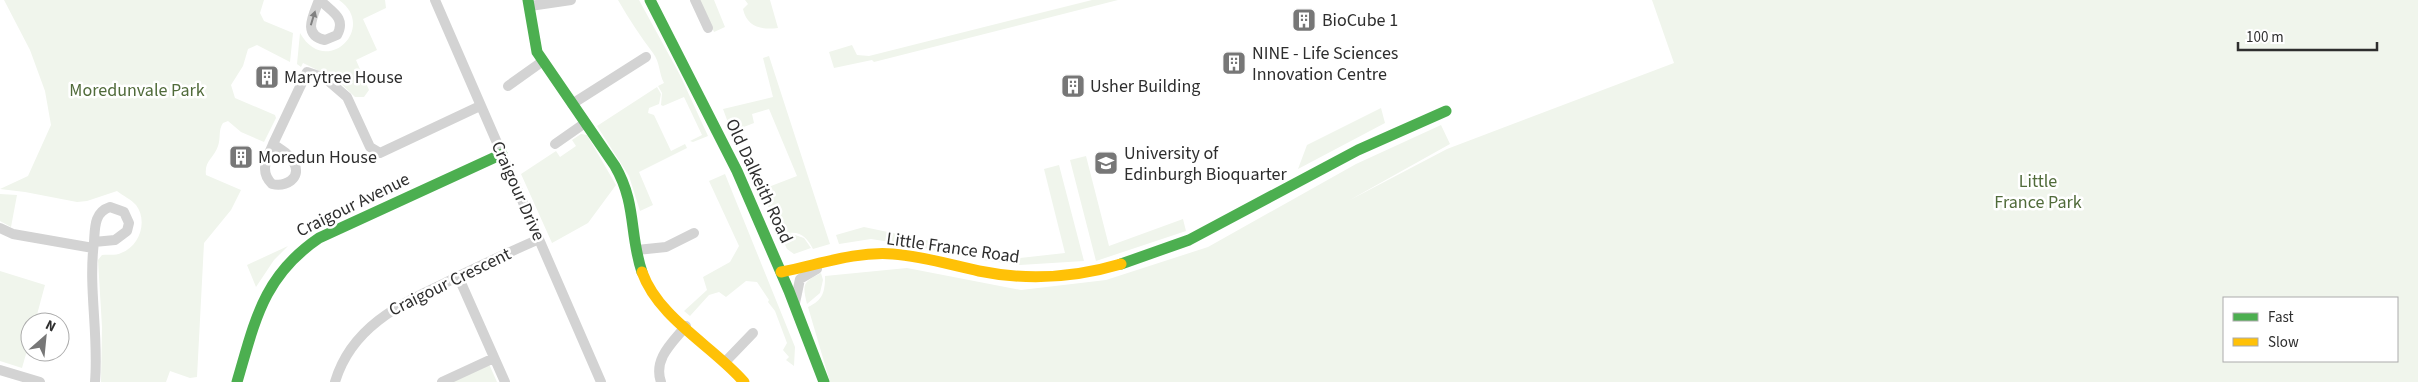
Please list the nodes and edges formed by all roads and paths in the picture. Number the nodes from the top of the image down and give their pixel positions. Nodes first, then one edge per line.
1 (435, 0) edge
2 (571, 0) edge
3 (650, 0) edge
4 (695, 0) edge
5 (529, 3) edge
6 (708, 28) dead end
7 (646, 57) dead end
8 (543, 61) junction
9 (508, 86) dead end
10 (572, 104) junction
11 (480, 106) junction
12 (1446, 111) dead end
13 (585, 123) junction
14 (273, 144) dead end
15 (555, 144) dead end
16 (502, 154) junction
17 (0, 228) edge
18 (694, 233) dead end
19 (539, 239) junction
20 (637, 250) junction
21 (839, 260) junction
22 (781, 272) junction
23 (458, 276) junction
24 (795, 307) junction
25 (686, 326) junction
26 (752, 333) dead end
27 (494, 358) junction
28 (726, 361) junction
29 (0, 370) edge
30 (40, 382) edge
31 (95, 382) edge
32 (237, 382) edge
33 (334, 382) edge
34 (442, 382) edge
35 (505, 382) edge
36 (601, 382) edge
37 (661, 382) edge
38 (744, 382) edge
39 (824, 382) edge

1 - 11 street, Craigour Drive
2 - 5 street
3 - 22 street, Old Dalkeith Road
4 - 6 street
5 - 8 street
7 - 10 street
8 - 9 street
8 - 10 street
10 - 13 street
11 - 14 street
11 - 16 street, Craigour Drive
12 - 21 street, Little France Road
13 - 15 street
13 - 20 street
16 - 19 street, Craigour Drive
16 - 32 street, Craigour Avenue
17 - 31 street
18 - 20 street
19 - 23 street, Craigour Crescent
19 - 36 street, Craigour Drive
20 - 25 street
21 - 22 street, Little France Road
21 - 24 street, Little France Road
22 - 24 street, Old Dalkeith Road
23 - 27 street
23 - 33 street, Craigour Crescent
24 - 39 street, Old Dalkeith Road
25 - 28 street
25 - 37 street
26 - 28 street
27 - 34 street
27 - 35 street
28 - 38 street
29 - 30 street

